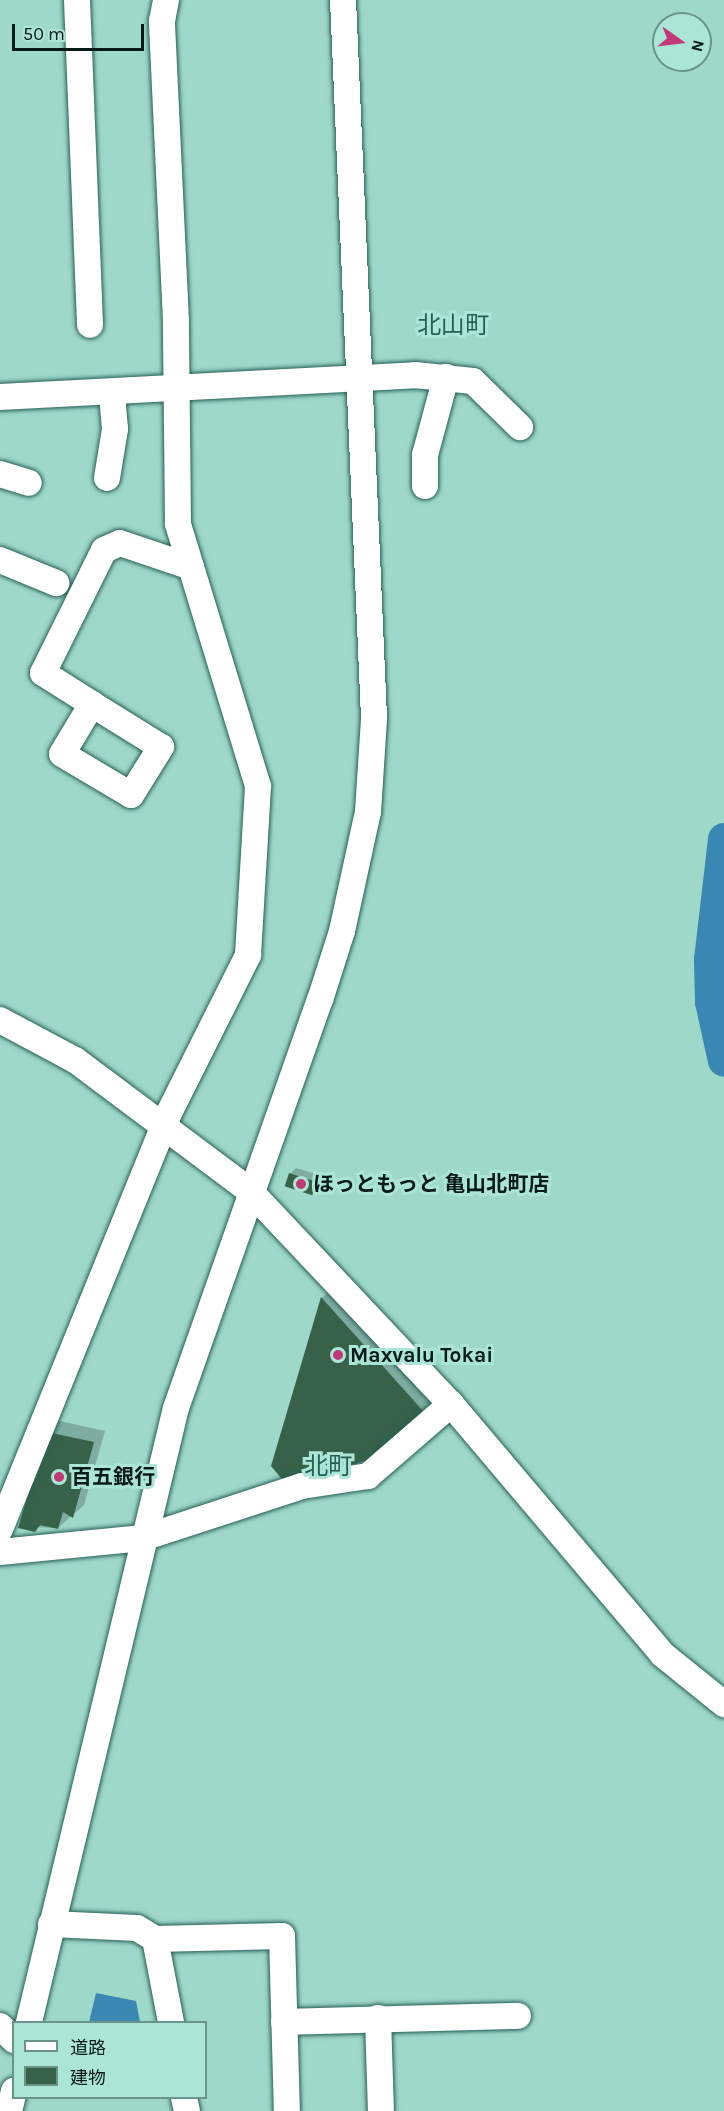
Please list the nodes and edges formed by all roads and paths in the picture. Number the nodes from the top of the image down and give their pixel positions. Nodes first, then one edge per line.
1 (77, 0) edge
2 (166, 0) edge
3 (343, 0) edge
4 (90, 326) dead end
5 (446, 377) junction
6 (362, 378) junction
7 (174, 390) junction
8 (112, 394) junction
9 (0, 397) edge
10 (520, 427) dead end
11 (0, 474) edge
12 (107, 478) dead end
13 (29, 483) dead end
14 (425, 486) dead end
15 (0, 560) edge
16 (191, 567) junction
17 (56, 583) dead end
18 (92, 704) dead end
19 (0, 1020) edge
20 (163, 1127) junction
21 (249, 1190) junction
22 (451, 1404) junction
23 (0, 1529) edge
24 (143, 1538) junction
25 (0, 1552) edge
26 (724, 1704) edge
27 (51, 1924) junction
28 (155, 1939) junction
29 (518, 2016) dead end
30 (378, 2018) junction
31 (29, 2021) edge
32 (171, 2021) edge
33 (284, 2022) junction
34 (0, 2026) edge
35 (12, 2038) edge
36 (287, 2111) edge
37 (381, 2111) edge

1 - 4 street
2 - 7 street
3 - 6 street
5 - 6 street
5 - 10 street
5 - 14 street
6 - 7 street
6 - 21 street
7 - 8 street
7 - 16 street
8 - 9 street
8 - 12 street
11 - 13 street
15 - 17 street
16 - 18 street
16 - 20 street
19 - 20 street
20 - 21 street
20 - 23 street
21 - 22 street
21 - 24 street
22 - 24 street
22 - 26 street
24 - 25 street
24 - 27 street
27 - 28 street
27 - 31 street
28 - 32 street
28 - 33 street
29 - 30 street
30 - 33 street
30 - 37 street
33 - 36 street
34 - 35 street

